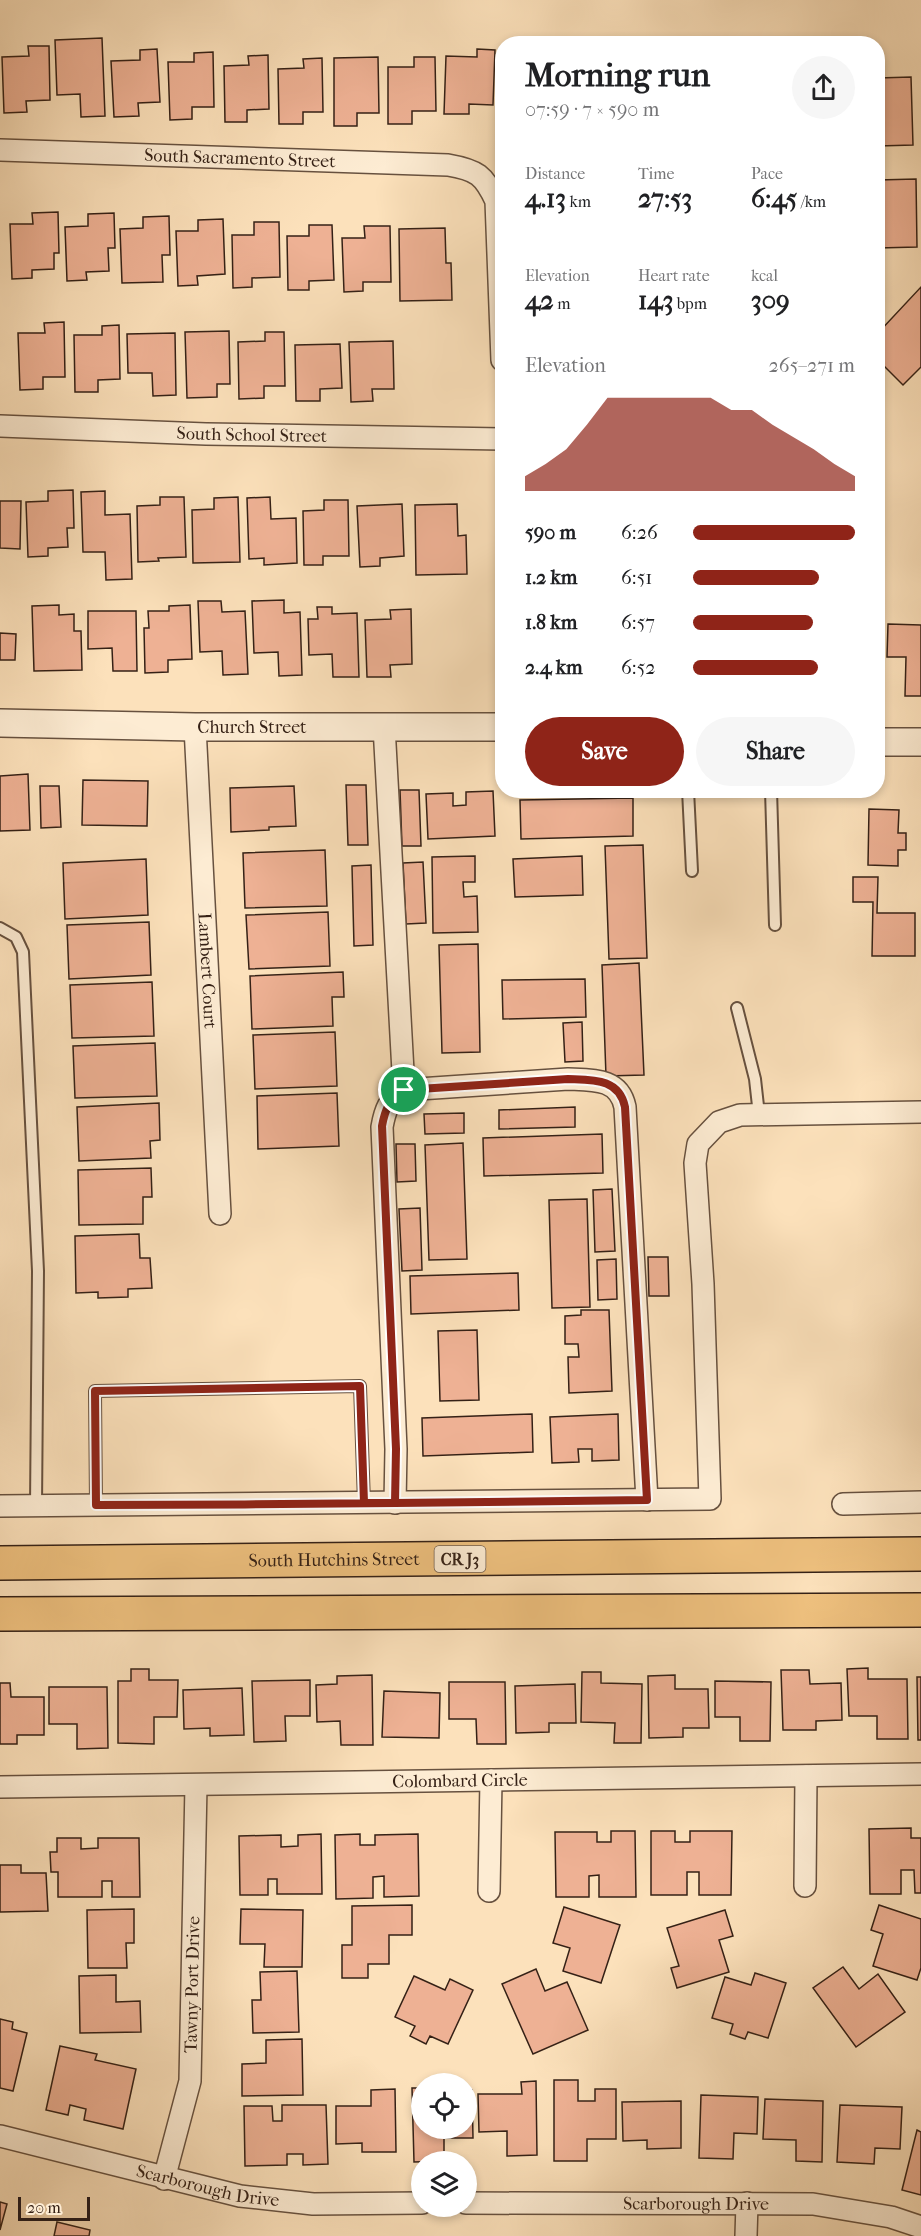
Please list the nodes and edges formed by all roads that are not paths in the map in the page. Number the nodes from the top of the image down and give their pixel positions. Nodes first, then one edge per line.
1 (0, 150) edge
2 (495, 199) edge
3 (0, 426) edge
4 (495, 439) edge
5 (0, 723) edge
6 (384, 726) junction
7 (195, 727) junction
8 (495, 727) edge
9 (885, 742) edge
10 (921, 742) edge
11 (688, 798) edge
12 (771, 798) edge
13 (692, 872) dead end
14 (775, 925) dead end
15 (0, 928) edge
16 (737, 1008) dead end
17 (404, 1090) junction
18 (921, 1112) edge
19 (759, 1115) junction
20 (220, 1214) dead end
21 (647, 1500) junction
22 (921, 1502) edge
23 (364, 1503) junction
24 (395, 1503) junction
25 (843, 1504) dead end
26 (96, 1505) junction
27 (0, 1506) edge
28 (36, 1506) junction
29 (921, 1554) edge
30 (0, 1563) edge
31 (921, 1610) edge
32 (0, 1614) edge
33 (921, 1774) edge
34 (806, 1776) junction
35 (491, 1780) junction
36 (196, 1785) junction
37 (0, 1787) edge
38 (805, 1886) dead end
39 (489, 1891) dead end
40 (0, 2136) edge
41 (164, 2179) junction
42 (411, 2203) edge
43 (477, 2203) edge
44 (747, 2203) junction
45 (921, 2227) edge
46 (747, 2236) edge

1 - 2 street, South Sacramento Street
3 - 4 street, South School Street
5 - 7 street, Church Street
6 - 7 street, Church Street
6 - 8 street, Church Street
6 - 17 street
7 - 20 street, Lambert Court
9 - 10 street
11 - 13 lane
12 - 14 lane
15 - 28 lane
16 - 19 lane
17 - 21 street
17 - 24 street
18 - 19 street
19 - 21 street
21 - 24 street
22 - 25 street
23 - 24 street
23 - 26 street
23 - 26 lane
26 - 28 street
27 - 28 street
29 - 30 main road, South Hutchins Street / CR J3
31 - 32 main road
33 - 34 street, Colombard Circle
34 - 35 street, Colombard Circle
34 - 38 street
35 - 36 street, Colombard Circle
35 - 39 street
36 - 37 street, Colombard Circle
36 - 41 street, Tawny Port Drive
40 - 41 street, Scarborough Drive
41 - 42 street, Scarborough Drive
43 - 44 street, Scarborough Drive
44 - 45 street, Scarborough Drive
44 - 46 street

